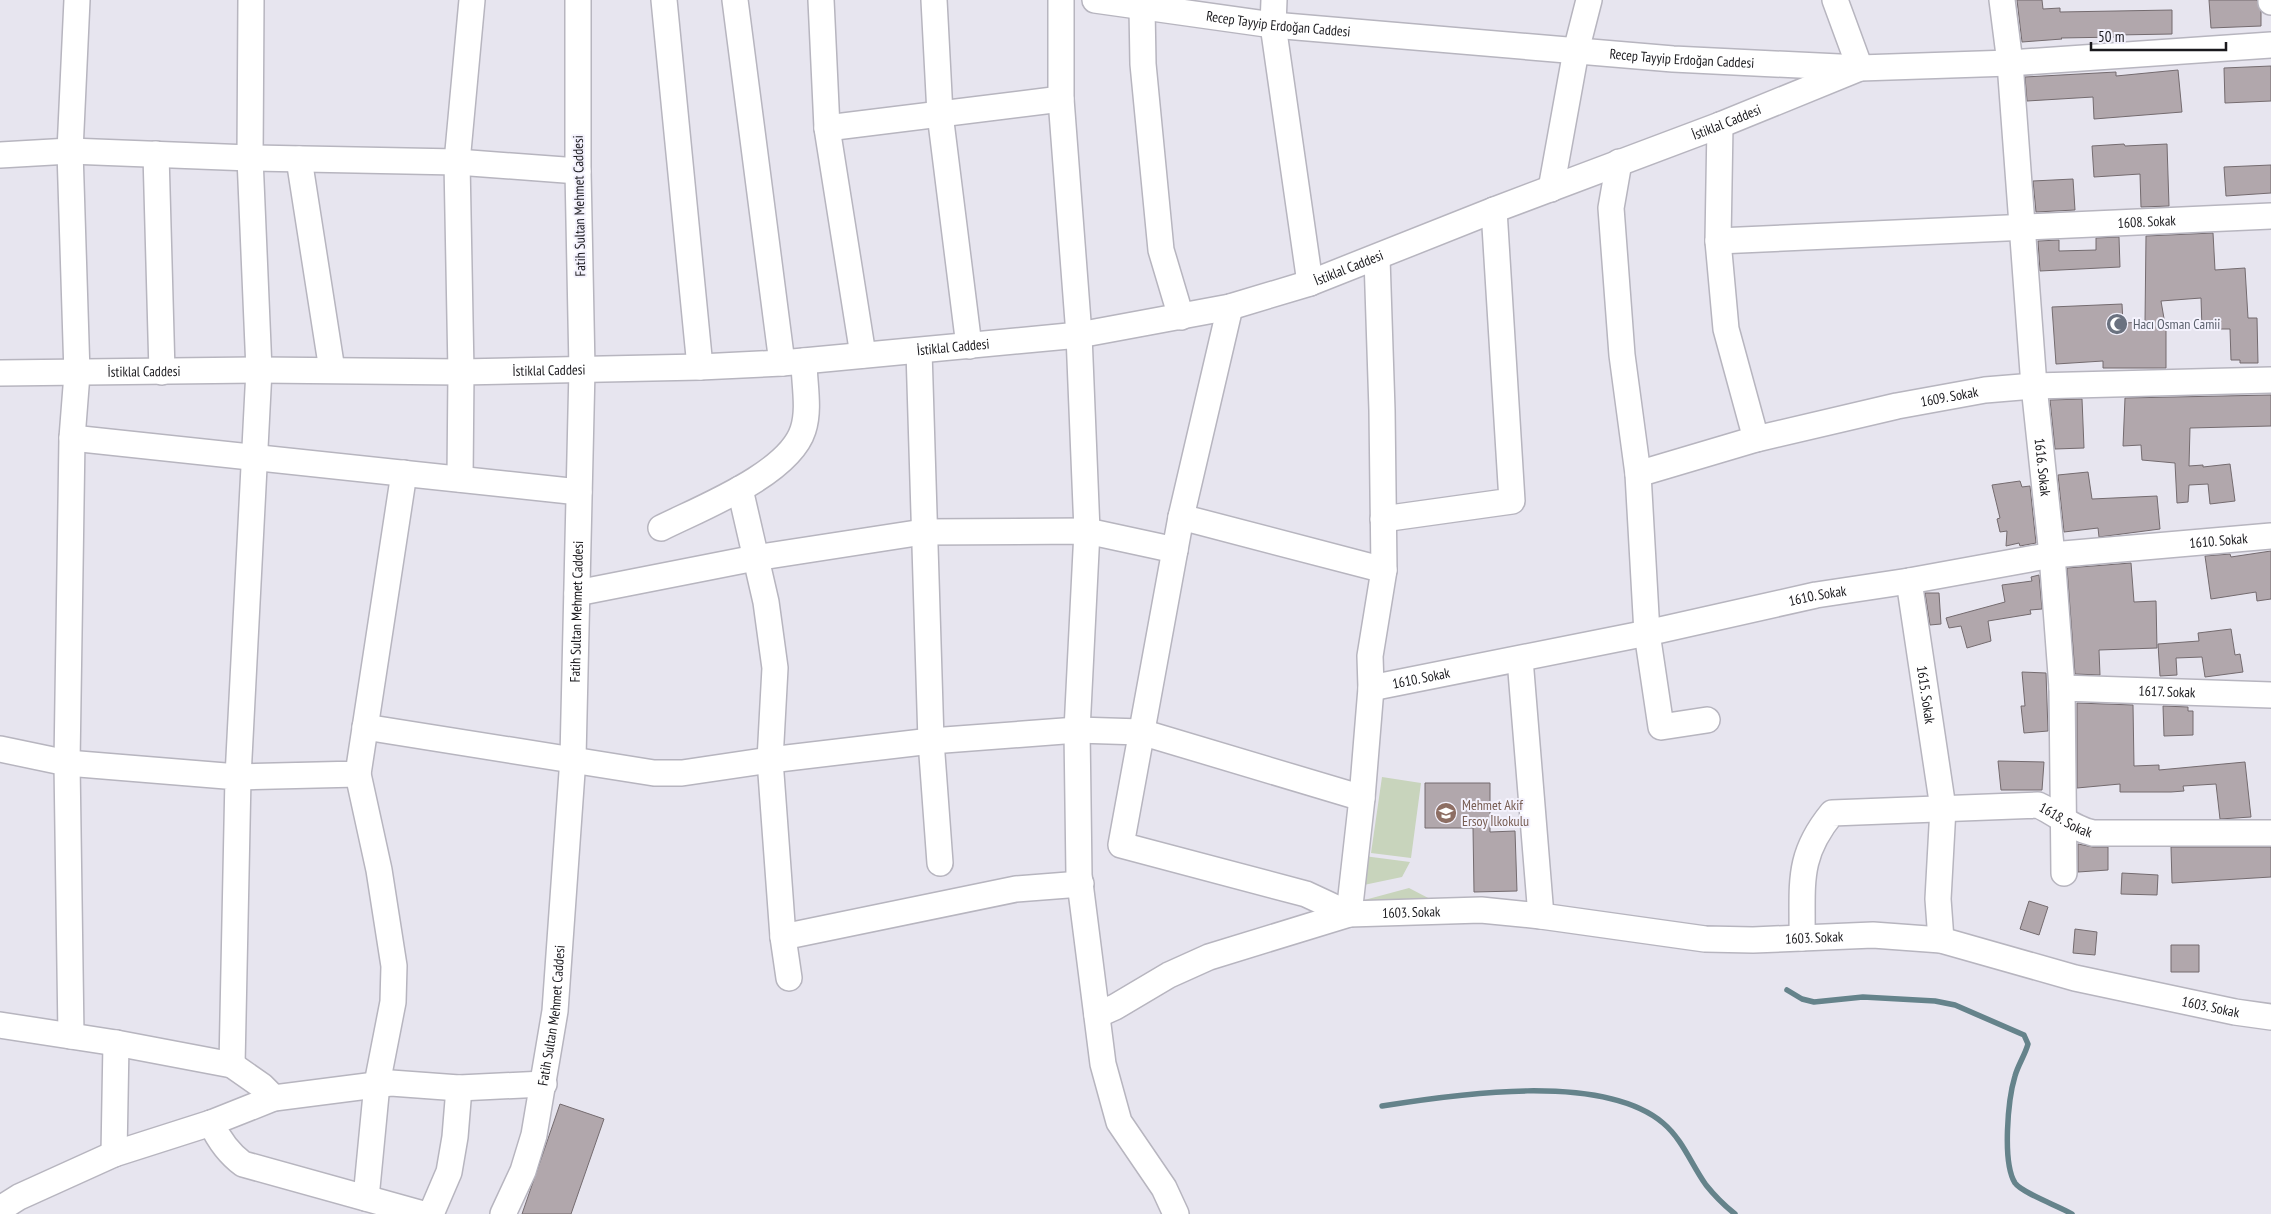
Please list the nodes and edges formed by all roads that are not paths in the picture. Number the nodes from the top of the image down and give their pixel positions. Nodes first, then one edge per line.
1 (77, 0) edge
2 (251, 0) edge
3 (472, 0) edge
4 (578, 0) edge
5 (664, 0) edge
6 (735, 0) edge
7 (821, 0) edge
8 (934, 0) edge
9 (1061, 0) edge
10 (1095, 0) edge
11 (1274, 0) edge
12 (1589, 0) edge
13 (1835, 0) edge
14 (2002, 0) edge
15 (1155, 6) edge
16 (1274, 26) junction
17 (2271, 45) edge
18 (1576, 51) junction
19 (2010, 62) junction
20 (1860, 68) junction
21 (1061, 99) junction
22 (940, 114) junction
23 (1720, 125) junction
24 (827, 128) junction
25 (70, 151) junction
26 (156, 154) junction
27 (0, 155) edge
28 (250, 158) junction
29 (299, 159) junction
30 (457, 162) junction
31 (1619, 162) junction
32 (578, 171) junction
33 (1552, 189) junction
34 (1494, 210) junction
35 (2271, 216) edge
36 (2021, 226) junction
37 (1718, 241) junction
38 (1377, 258) junction
39 (1310, 283) junction
40 (1230, 307) junction
41 (1181, 317) junction
42 (1079, 335) junction
43 (969, 346) junction
44 (919, 351) junction
45 (863, 355) junction
46 (793, 362) junction
47 (700, 367) junction
48 (582, 369) junction
49 (259, 370) junction
50 (332, 370) junction
51 (162, 372) junction
52 (461, 372) junction
53 (0, 374) edge
54 (77, 374) junction
55 (2271, 380) edge
56 (2034, 386) junction
57 (72, 438) junction
58 (1756, 439) junction
59 (255, 458) junction
60 (404, 473) junction
61 (1638, 474) junction
62 (460, 479) junction
63 (740, 489) junction
64 (579, 492) junction
65 (1181, 517) junction
66 (1383, 519) junction
67 (661, 528) dead end
68 (1087, 531) junction
69 (923, 532) junction
70 (2271, 536) edge
71 (1175, 550) junction
72 (2052, 555) junction
73 (756, 558) junction
74 (1384, 570) junction
75 (1909, 581) junction
76 (577, 593) junction
77 (1648, 633) junction
78 (1520, 659) junction
79 (1371, 688) junction
80 (2062, 688) junction
81 (2271, 695) edge
82 (1706, 720) dead end
83 (365, 727) junction
84 (1077, 730) junction
85 (1141, 732) junction
86 (931, 741) junction
87 (0, 749) edge
88 (573, 758) junction
89 (770, 760) junction
90 (67, 763) junction
91 (358, 774) junction
92 (238, 777) junction
93 (1362, 798) junction
94 (1943, 808) junction
95 (2064, 821) junction
96 (2271, 833) edge
97 (940, 863) dead end
98 (2064, 873) dead end
99 (1081, 884) junction
100 (1349, 914) junction
101 (1541, 916) junction
102 (783, 936) junction
103 (1802, 938) junction
104 (1941, 940) junction
105 (789, 978) dead end
106 (1097, 1015) junction
107 (2271, 1017) edge
108 (0, 1025) edge
109 (71, 1036) junction
110 (116, 1043) junction
111 (232, 1065) junction
112 (377, 1084) junction
113 (544, 1084) junction
114 (459, 1088) junction
115 (274, 1098) junction
116 (211, 1123) junction
117 (114, 1154) junction
118 (366, 1198) junction
119 (1, 1211) edge
120 (423, 1214) edge
121 (431, 1214) edge
122 (503, 1214) edge
123 (1176, 1214) edge

1 - 25 street
2 - 28 street
3 - 30 street
4 - 32 street, Fatih Sultan Mehmet Caddesi
5 - 47 street
6 - 46 street
7 - 24 street
8 - 22 street
9 - 21 street
10 - 15 street, Recep Tayyip Erdoğan Caddesi
11 - 16 street
12 - 18 street
13 - 20 street
14 - 19 street, 1616. Sokak
15 - 16 street, Recep Tayyip Erdoğan Caddesi
15 - 41 street
16 - 18 street, Recep Tayyip Erdoğan Caddesi
16 - 39 street
17 - 19 street, Recep Tayyip Erdoğan Caddesi
18 - 20 street, Recep Tayyip Erdoğan Caddesi
18 - 33 street
19 - 20 street, Recep Tayyip Erdoğan Caddesi
19 - 36 street, 1616. Sokak
20 - 23 street, İstiklal Caddesi
21 - 22 street
21 - 42 street
22 - 24 street
22 - 43 street
23 - 31 street, İstiklal Caddesi
23 - 37 street
24 - 45 street
25 - 26 street
25 - 27 street
25 - 54 street
26 - 28 street
26 - 51 street
28 - 29 street
28 - 49 street
29 - 30 street
29 - 50 street
30 - 32 street
30 - 52 street
31 - 33 street, İstiklal Caddesi
31 - 61 street
32 - 48 street, Fatih Sultan Mehmet Caddesi
33 - 34 street, İstiklal Caddesi
34 - 38 street, İstiklal Caddesi
34 - 66 street
35 - 36 street, 1608. Sokak
36 - 37 street, 1608. Sokak
36 - 56 street, 1616. Sokak
37 - 58 street
38 - 39 street, İstiklal Caddesi
38 - 66 street
39 - 40 street, İstiklal Caddesi
40 - 41 street, İstiklal Caddesi
40 - 65 street
41 - 42 street, İstiklal Caddesi
42 - 43 street, İstiklal Caddesi
42 - 68 street
43 - 44 street, İstiklal Caddesi
44 - 45 street, İstiklal Caddesi
44 - 69 street
45 - 46 street, İstiklal Caddesi
46 - 47 street, İstiklal Caddesi
46 - 63 street
47 - 48 street, İstiklal Caddesi
48 - 52 street, İstiklal Caddesi
48 - 64 street, Fatih Sultan Mehmet Caddesi
49 - 50 street, İstiklal Caddesi
49 - 51 street, İstiklal Caddesi
49 - 59 street
50 - 52 street, İstiklal Caddesi
51 - 54 street, İstiklal Caddesi
52 - 62 street
53 - 54 street, İstiklal Caddesi
54 - 57 street
55 - 56 street, 1609. Sokak
56 - 58 street, 1609. Sokak
56 - 72 street, 1616. Sokak
57 - 59 street
57 - 90 street
58 - 61 street, 1609. Sokak
59 - 60 street
59 - 92 street
60 - 62 street
60 - 83 street
61 - 77 street
62 - 64 street
63 - 67 street
63 - 73 street
64 - 76 street, Fatih Sultan Mehmet Caddesi
65 - 71 street
65 - 74 street
66 - 74 street
68 - 69 street
68 - 71 street
68 - 84 street
69 - 73 street
69 - 86 street
70 - 72 street, 1610. Sokak
71 - 85 street
72 - 75 street, 1610. Sokak
72 - 80 street, 1616. Sokak
73 - 76 street
73 - 89 street
74 - 79 street
75 - 77 street, 1610. Sokak
75 - 94 street, 1615. Sokak
76 - 88 street, Fatih Sultan Mehmet Caddesi
77 - 78 street, 1610. Sokak
77 - 82 street
78 - 79 street, 1610. Sokak
78 - 101 street
79 - 93 street
80 - 81 street, 1617. Sokak
80 - 95 street, 1616. Sokak
83 - 88 street
83 - 91 street
84 - 85 street
84 - 86 street
84 - 99 street
85 - 93 street
85 - 100 street
86 - 89 street
86 - 97 street
87 - 90 street
88 - 89 street
88 - 113 street, Fatih Sultan Mehmet Caddesi
89 - 102 street
90 - 92 street
90 - 109 street
91 - 92 street
91 - 112 street
92 - 111 street
93 - 100 street
94 - 95 street, 1618. Sokak
94 - 103 street, 1618. Sokak
94 - 104 street, 1615. Sokak
95 - 96 street, 1618. Sokak
95 - 98 street, 1616. Sokak
99 - 102 street
99 - 106 street
100 - 101 street, 1603. Sokak
100 - 106 street
101 - 103 street, 1603. Sokak
102 - 105 street
103 - 104 street, 1603. Sokak
104 - 107 street, 1603. Sokak
106 - 123 street
108 - 109 street
109 - 110 street
110 - 111 street
110 - 117 street
111 - 115 street
112 - 114 street
112 - 115 street
112 - 118 street
113 - 114 street
113 - 122 street, Fatih Sultan Mehmet Caddesi
114 - 121 street
115 - 116 street
116 - 117 street
116 - 118 street
117 - 119 street
118 - 120 street

